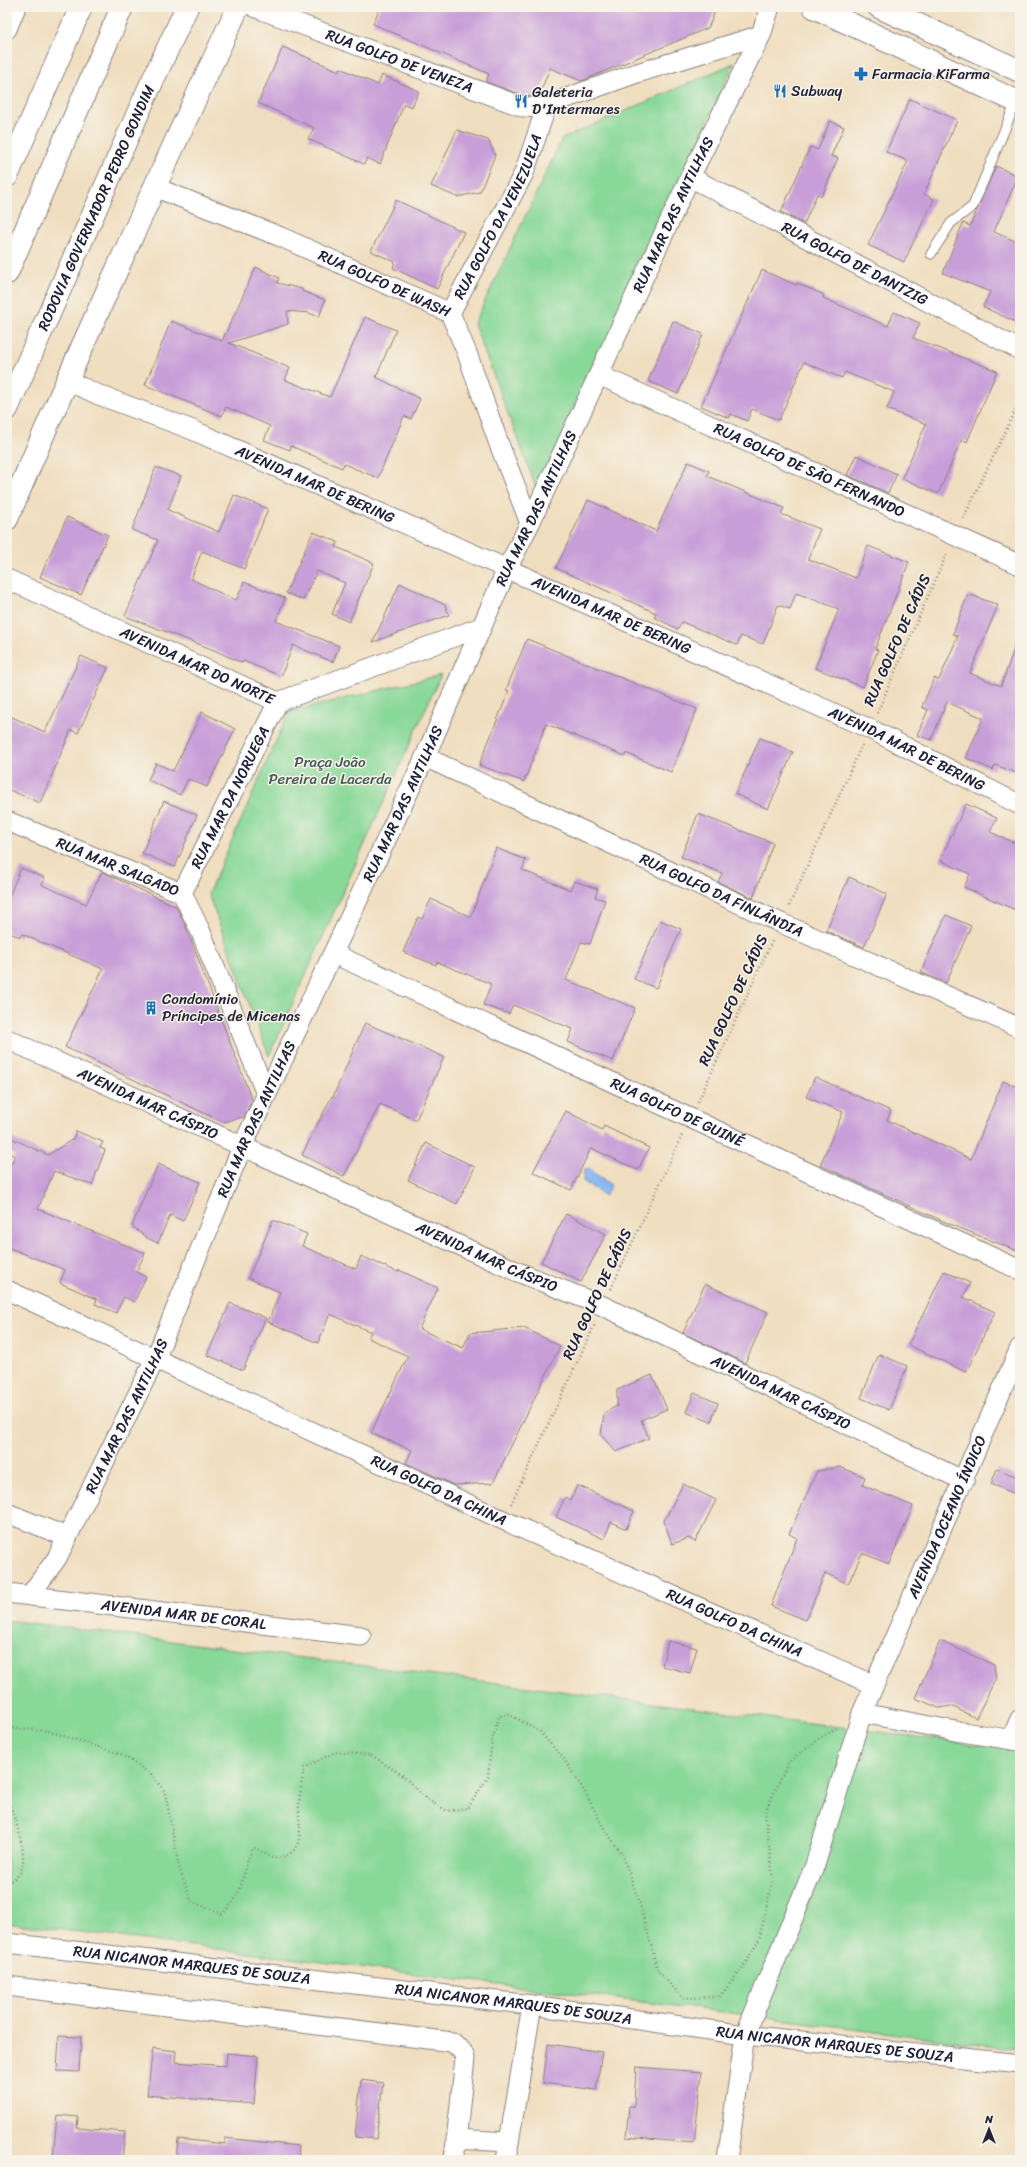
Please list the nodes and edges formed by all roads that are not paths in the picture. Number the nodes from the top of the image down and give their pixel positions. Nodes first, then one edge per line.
1 (16, 7) edge
2 (81, 7) edge
3 (122, 7) edge
4 (188, 7) edge
5 (238, 7) edge
6 (254, 7) edge
7 (770, 7) edge
8 (780, 7) edge
9 (814, 7) edge
10 (879, 7) edge
11 (7, 29) edge
12 (761, 36) junction
13 (1020, 72) edge
14 (1018, 103) edge
15 (546, 108) junction
16 (7, 176) edge
17 (690, 177) junction
18 (154, 188) junction
19 (931, 254) dead end
20 (7, 273) edge
21 (450, 313) junction
22 (1020, 350) edge
23 (599, 375) junction
24 (66, 380) junction
25 (7, 409) edge
26 (7, 520) edge
27 (530, 523) junction
28 (1020, 565) edge
29 (507, 569) junction
30 (7, 579) edge
31 (481, 627) junction
32 (278, 702) junction
33 (425, 757) junction
34 (1020, 805) edge
35 (7, 822) edge
36 (182, 893) junction
37 (334, 954) junction
38 (1020, 1028) edge
39 (7, 1039) edge
40 (266, 1094) junction
41 (242, 1147) junction
42 (1020, 1270) edge
43 (7, 1290) edge
44 (1020, 1348) edge
45 (156, 1358) junction
46 (964, 1481) junction
47 (7, 1513) edge
48 (67, 1538) junction
49 (7, 1593) edge
50 (30, 1595) junction
51 (361, 1636) dead end
52 (874, 1685) junction
53 (862, 1713) junction
54 (1020, 1719) edge
55 (1015, 1741) edge
56 (7, 1943) edge
57 (7, 1986) edge
58 (532, 2005) junction
59 (746, 2034) junction
60 (1020, 2064) edge
61 (456, 2139) junction
62 (508, 2151) edge
63 (454, 2160) edge
64 (727, 2160) edge

1 - 11 street
2 - 16 main road
3 - 20 main road
4 - 25 main road, RODOVIA GOVERNADOR PEDRO GONDIM
5 - 18 main road
6 - 15 street, RUA GOLFO DE VENEZA
7 - 12 street, RUA MAR DAS ANTILHAS
8 - 12 street
9 - 14 main road
10 - 13 main road
12 - 15 street
12 - 17 street, RUA MAR DAS ANTILHAS
14 - 19 lane
15 - 21 street, RUA GOLFO DA VENEZUELA
17 - 22 street, RUA GOLFO DE DANTZIG
17 - 23 street, RUA MAR DAS ANTILHAS
18 - 21 street, RUA GOLFO DE WASH
18 - 24 main road
21 - 27 street, RUA GOLFO DE WASH
23 - 27 street, RUA MAR DAS ANTILHAS
23 - 28 street, RUA GOLFO DE SÃO FERNANDO
24 - 26 main road
24 - 29 street, AVENIDA MAR DE BERING
27 - 29 street, RUA MAR DAS ANTILHAS
29 - 31 street, RUA MAR DAS ANTILHAS
29 - 34 street, AVENIDA MAR DE BERING
30 - 32 street, AVENIDA MAR DO NORTE
31 - 32 street, AVENIDA MAR DO NORTE
31 - 33 street, RUA MAR DAS ANTILHAS
32 - 36 street, RUA MAR DA NORUEGA
33 - 37 street, RUA MAR DAS ANTILHAS
33 - 38 street, RUA GOLFO DA FINLÂNDIA
35 - 36 street, RUA MAR SALGADO
36 - 40 street, RUA MAR SALGADO
37 - 40 street, RUA MAR DAS ANTILHAS
37 - 42 street, RUA GOLFO DE GUINÉ
39 - 41 street, AVENIDA MAR CÁSPIO
40 - 41 street, RUA MAR DAS ANTILHAS
41 - 45 street, RUA MAR DAS ANTILHAS
41 - 46 street, AVENIDA MAR CÁSPIO
43 - 45 street, RUA GOLFO DA CHINA
44 - 46 street, AVENIDA OCEANO ÍNDICO
45 - 48 street, RUA MAR DAS ANTILHAS
45 - 52 street, RUA GOLFO DA CHINA
46 - 52 street, AVENIDA OCEANO ÍNDICO
47 - 48 street
48 - 50 street, RUA MAR DAS ANTILHAS
49 - 50 street, AVENIDA MAR DE CORAL
50 - 51 street, AVENIDA MAR DE CORAL
52 - 53 street, AVENIDA OCEANO ÍNDICO
53 - 55 street
53 - 59 street, AVENIDA OCEANO ÍNDICO
54 - 55 street
56 - 58 street, RUA NICANOR MARQUES DE SOUZA
57 - 61 street
58 - 59 street, RUA NICANOR MARQUES DE SOUZA
58 - 62 street
59 - 60 street, RUA NICANOR MARQUES DE SOUZA
59 - 64 street, AVENIDA OCEANO ÍNDICO
61 - 62 street
61 - 63 street

